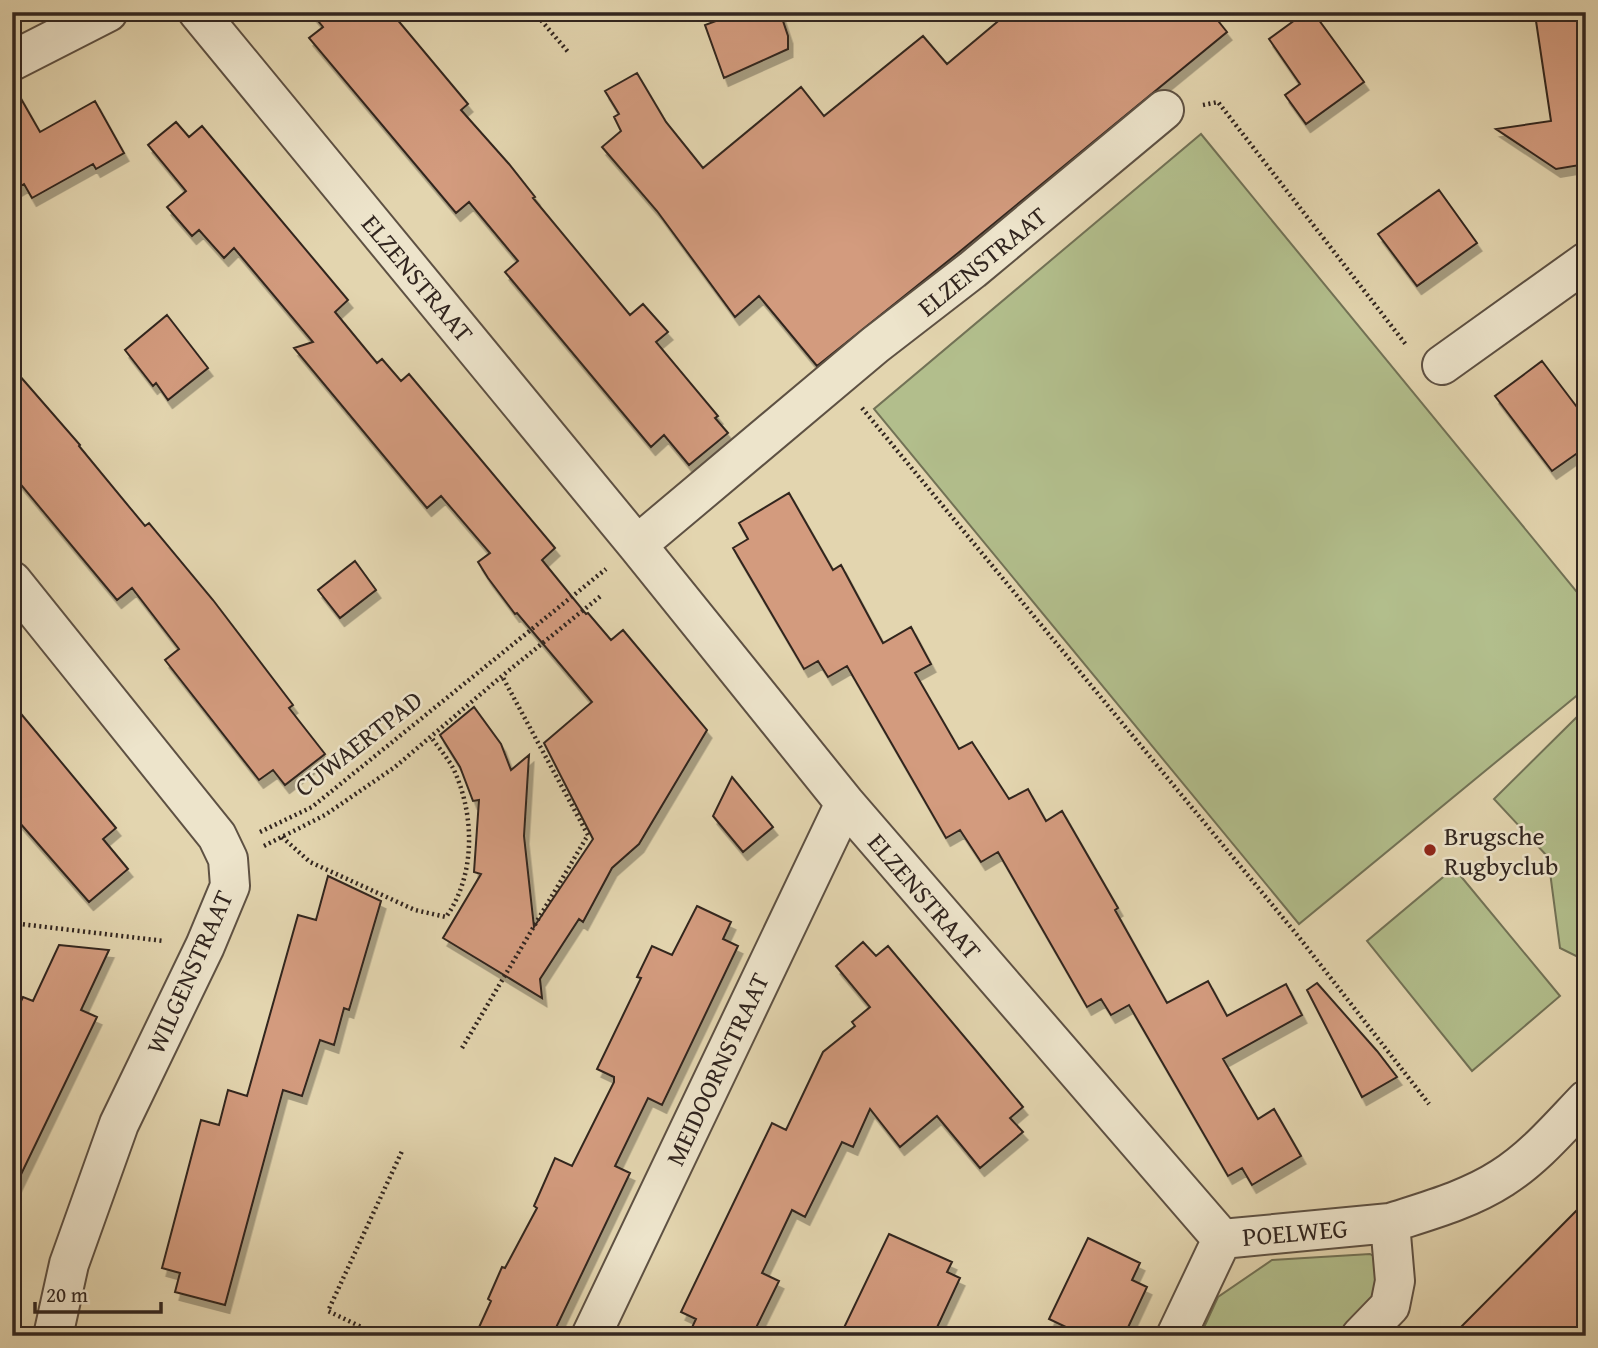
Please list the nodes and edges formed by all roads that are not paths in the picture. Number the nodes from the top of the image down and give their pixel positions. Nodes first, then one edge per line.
1 (108, 12) edge
2 (198, 12) edge
3 (12, 61) edge
4 (1164, 110) road end
5 (1586, 262) edge
6 (1442, 365) road end
7 (637, 545) junction
8 (12, 582) edge
9 (845, 803) junction
10 (1586, 1100) edge
11 (1390, 1223) junction
12 (1222, 1239) junction
13 (53, 1336) edge
14 (591, 1336) edge
15 (1176, 1336) edge
16 (1361, 1336) edge

1 - 3 street
2 - 7 street, ELZENSTRAAT
4 - 7 street, ELZENSTRAAT
5 - 6 street
7 - 9 street, ELZENSTRAAT
8 - 13 street, WILGENSTRAAT
9 - 12 street, ELZENSTRAAT
9 - 14 street, MEIDOORNSTRAAT
10 - 11 street, POELWEG
11 - 12 street, POELWEG
11 - 16 street
12 - 15 street, POELWEG

